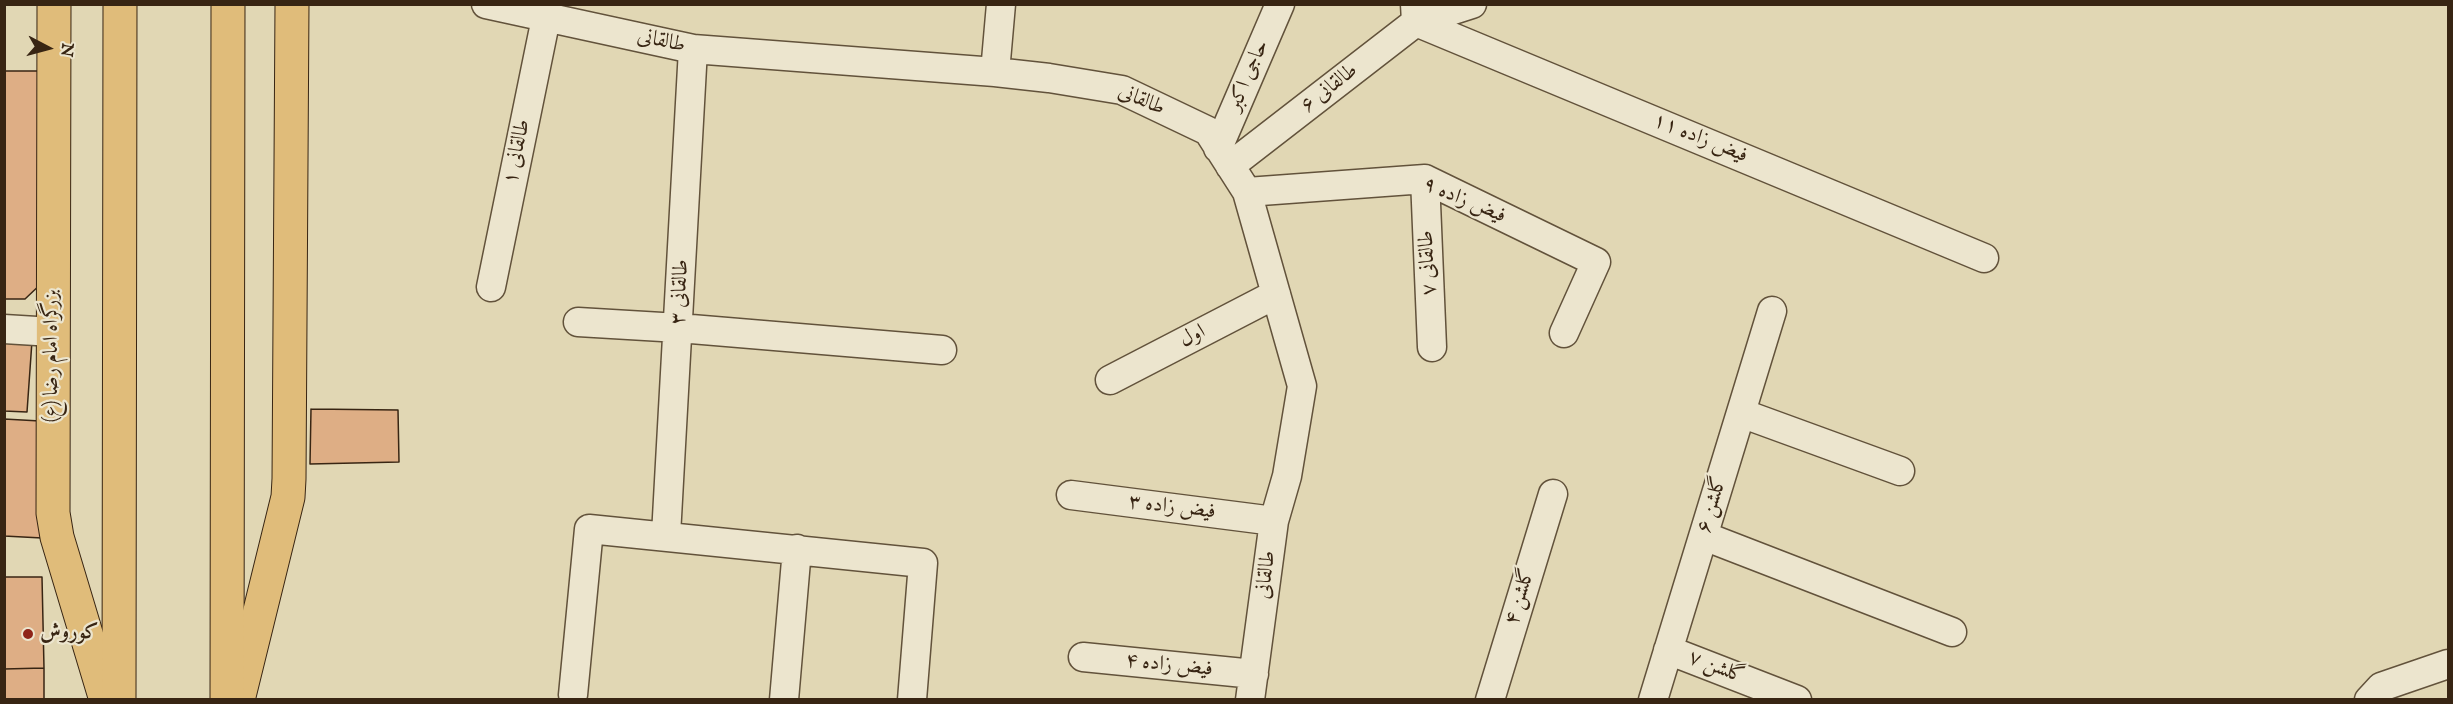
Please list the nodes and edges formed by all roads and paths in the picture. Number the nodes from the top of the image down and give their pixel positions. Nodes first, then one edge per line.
1 (54, 4) edge
2 (120, 4) edge
3 (228, 4) edge
4 (292, 4) edge
5 (486, 4) edge
6 (1001, 4) edge
7 (1280, 4) edge
8 (1472, 4) edge
9 (1415, 13) edge
10 (585, 15) edge
11 (546, 18) junction
12 (693, 49) junction
13 (995, 72) junction
14 (1224, 157) junction
15 (1425, 179) junction
16 (1247, 192) junction
17 (1984, 258) dead end
18 (491, 287) dead end
19 (1276, 294) junction
20 (1772, 311) dead end
21 (578, 322) dead end
22 (679, 328) junction
23 (4, 329) edge
24 (53, 332) junction
25 (1564, 333) dead end
26 (1432, 347) dead end
27 (942, 350) dead end
28 (1110, 380) dead end
29 (1741, 413) junction
30 (1900, 471) dead end
31 (1553, 494) dead end
32 (1071, 495) dead end
33 (1274, 521) junction
34 (666, 535) junction
35 (1704, 536) junction
36 (797, 549) junction
37 (1952, 632) dead end
38 (1668, 650) junction
39 (1083, 657) dead end
40 (2448, 664) edge
41 (1252, 687) edge
42 (573, 695) dead end
43 (106, 699) edge
44 (119, 699) edge
45 (228, 699) edge
46 (238, 699) edge
47 (784, 699) edge
48 (912, 699) edge
49 (1490, 699) edge
50 (1653, 699) edge
51 (1797, 699) edge
52 (2369, 699) edge

1 - 24 main road, بزرگراه امام رضا (ع)
2 - 44 main road
3 - 45 main road
4 - 46 main road
5 - 11 street, طالقانی
6 - 13 street
7 - 14 street, حاجی اکبر
8 - 9 street, طالقانی ۶
9 - 14 street, طالقانی ۶
9 - 17 street, فیض زاده ۱۱
10 - 11 street, طالقانی
10 - 12 street, طالقانی
11 - 18 street, طالقانی ۱
12 - 13 street, طالقانی
12 - 22 street, طالقانی ۳
13 - 14 street, طالقانی
14 - 16 street, طالقانی
15 - 16 street, فیض زاده ۹
15 - 25 street, فیض زاده ۹
15 - 26 street, طالقانی ۷
16 - 19 street, طالقانی
19 - 28 street, اول
19 - 33 street, طالقانی
20 - 29 street, گلشن ۶
21 - 22 street
22 - 27 street
22 - 34 street, طالقانی ۳
23 - 24 street
24 - 43 main road, بزرگراه امام رضا (ع)
29 - 30 street
29 - 35 street, گلشن ۶
31 - 49 street, گلشن ۴
32 - 33 street, فیض زاده ۳
33 - 41 street, طالقانی
34 - 36 street
34 - 42 street
35 - 37 street
35 - 38 street, گلشن ۶
36 - 47 street
36 - 48 street
38 - 50 street, گلشن ۶
38 - 51 street, گلشن ۷
39 - 41 street, فیض زاده ۴
40 - 52 street

